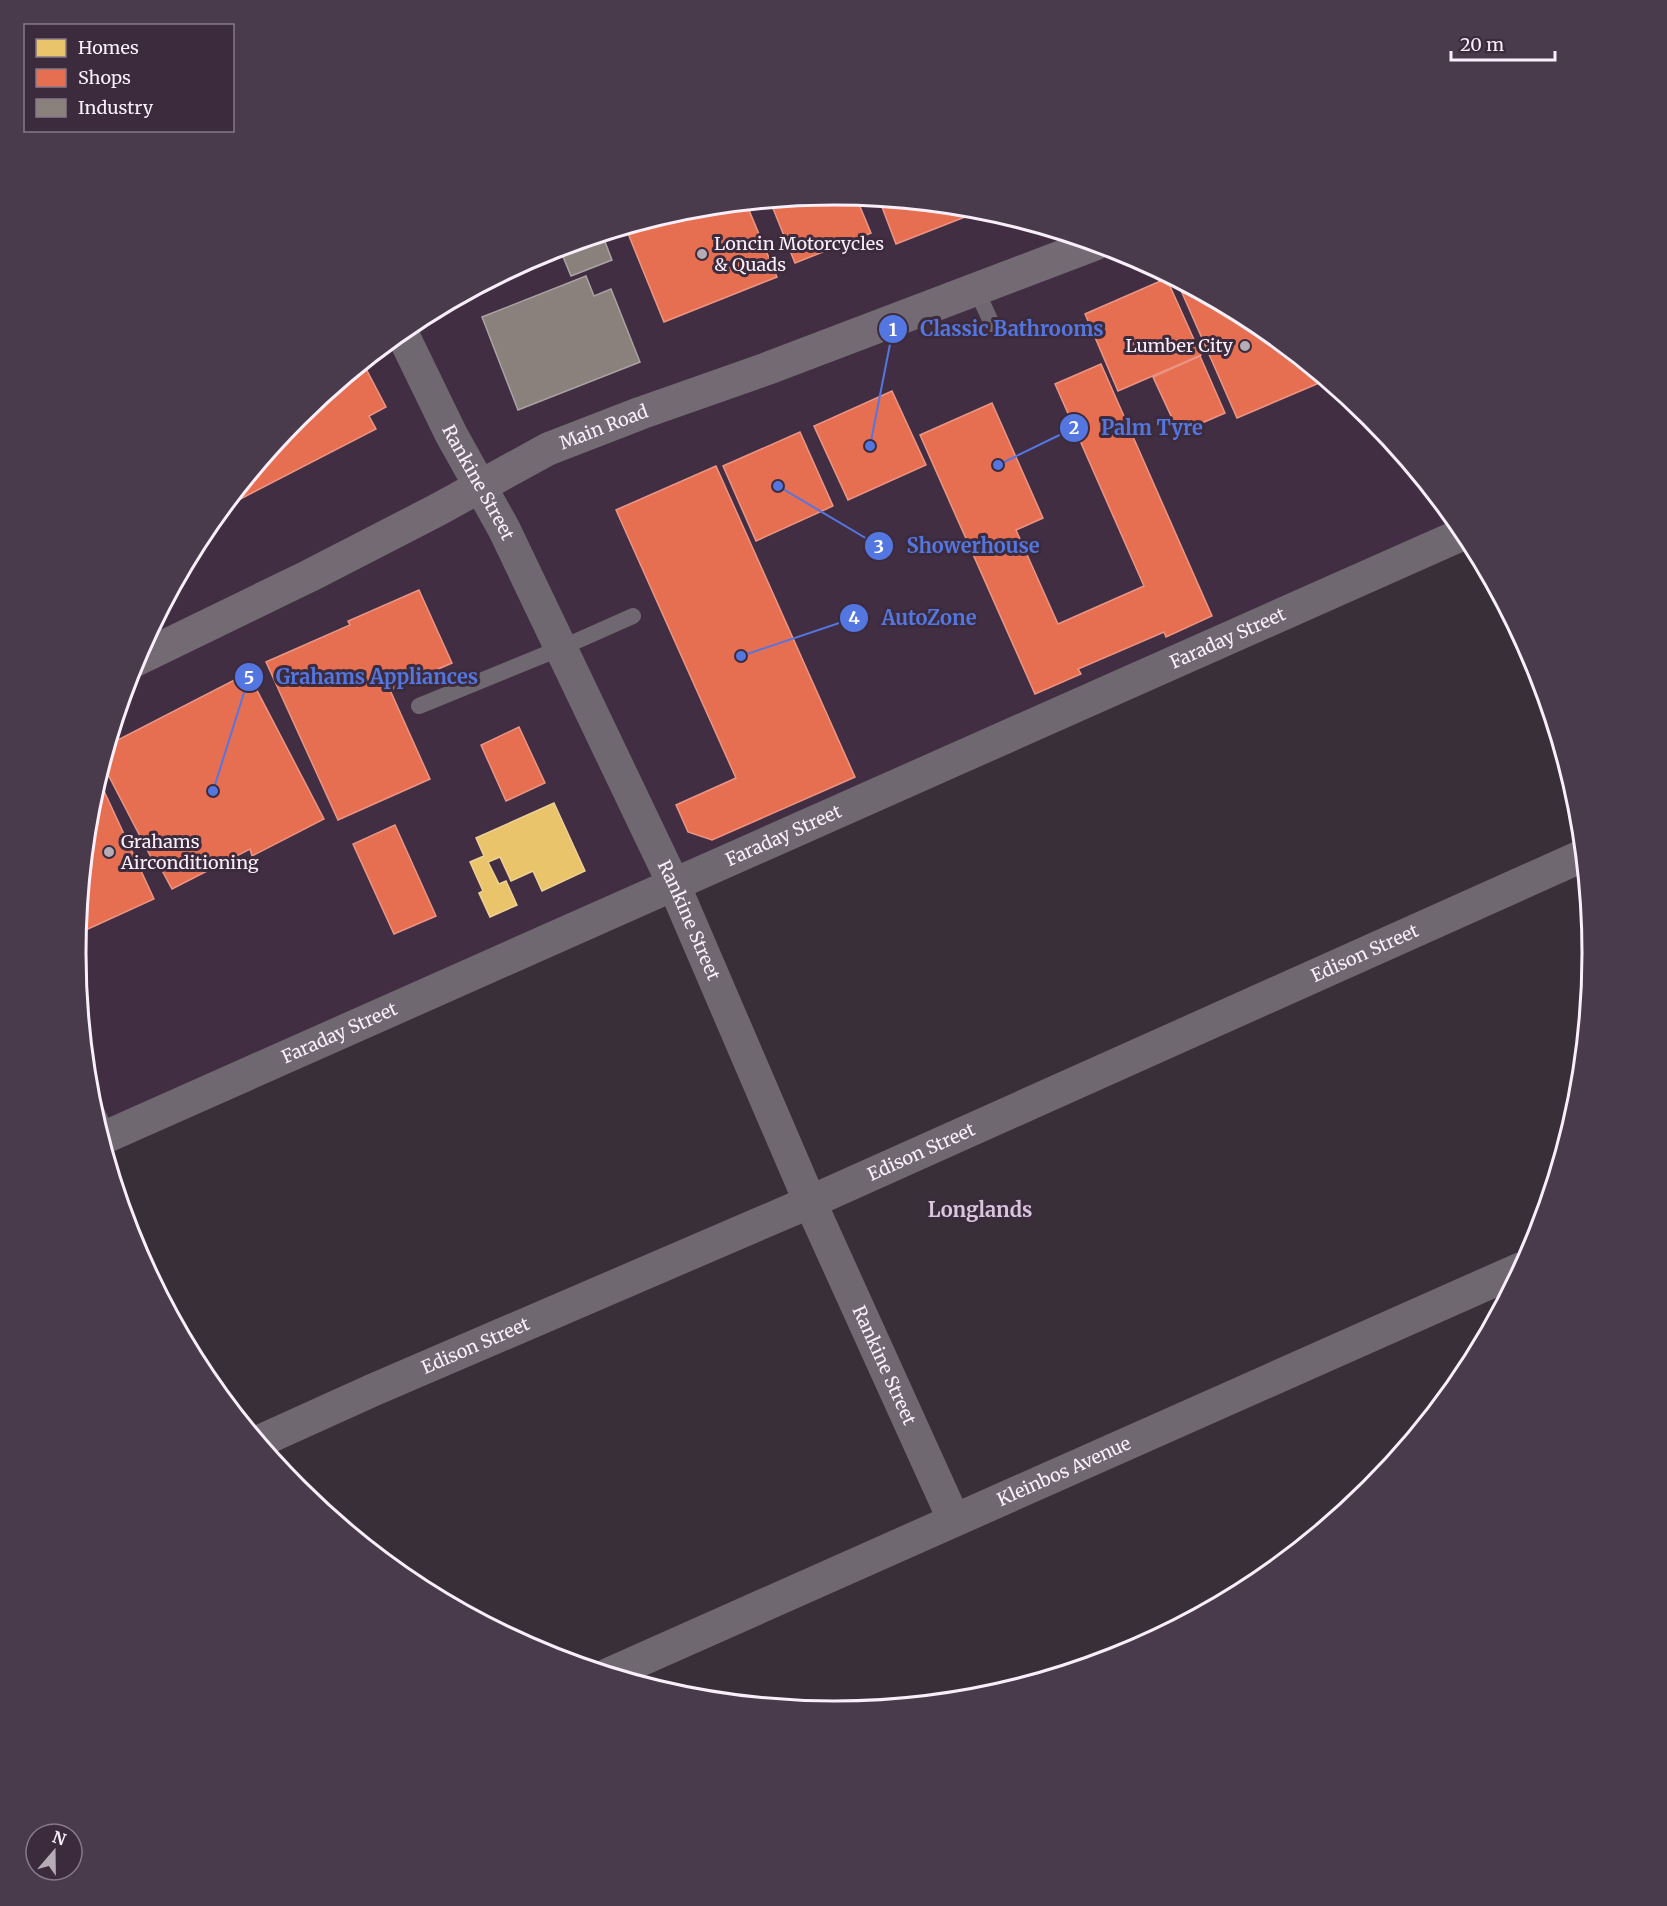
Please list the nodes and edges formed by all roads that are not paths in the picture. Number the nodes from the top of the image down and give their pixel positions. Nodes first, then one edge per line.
1 (1082, 248) edge
2 (976, 289) junction
3 (992, 324) dead end
4 (405, 340) edge
5 (480, 486) junction
6 (1455, 537) edge
7 (633, 616) dead end
8 (561, 648) junction
9 (148, 654) edge
10 (419, 706) dead end
11 (1575, 859) edge
12 (674, 885) junction
13 (109, 1136) edge
14 (810, 1202) junction
15 (1509, 1274) edge
16 (265, 1439) edge
17 (954, 1520) junction
18 (619, 1669) edge

1 - 2 main road, Main Road
2 - 3 lane
2 - 5 main road, Main Road
4 - 5 street, Rankine Street
5 - 8 street, Rankine Street
5 - 9 main road, Main Road
6 - 12 street, Faraday Street
7 - 8 lane
8 - 10 lane
8 - 12 street, Rankine Street
11 - 14 street, Edison Street
12 - 13 street, Faraday Street
12 - 14 street, Rankine Street
14 - 16 street, Edison Street
14 - 17 street, Rankine Street
15 - 17 street, Kleinbos Avenue
17 - 18 street, Kleinbos Avenue

